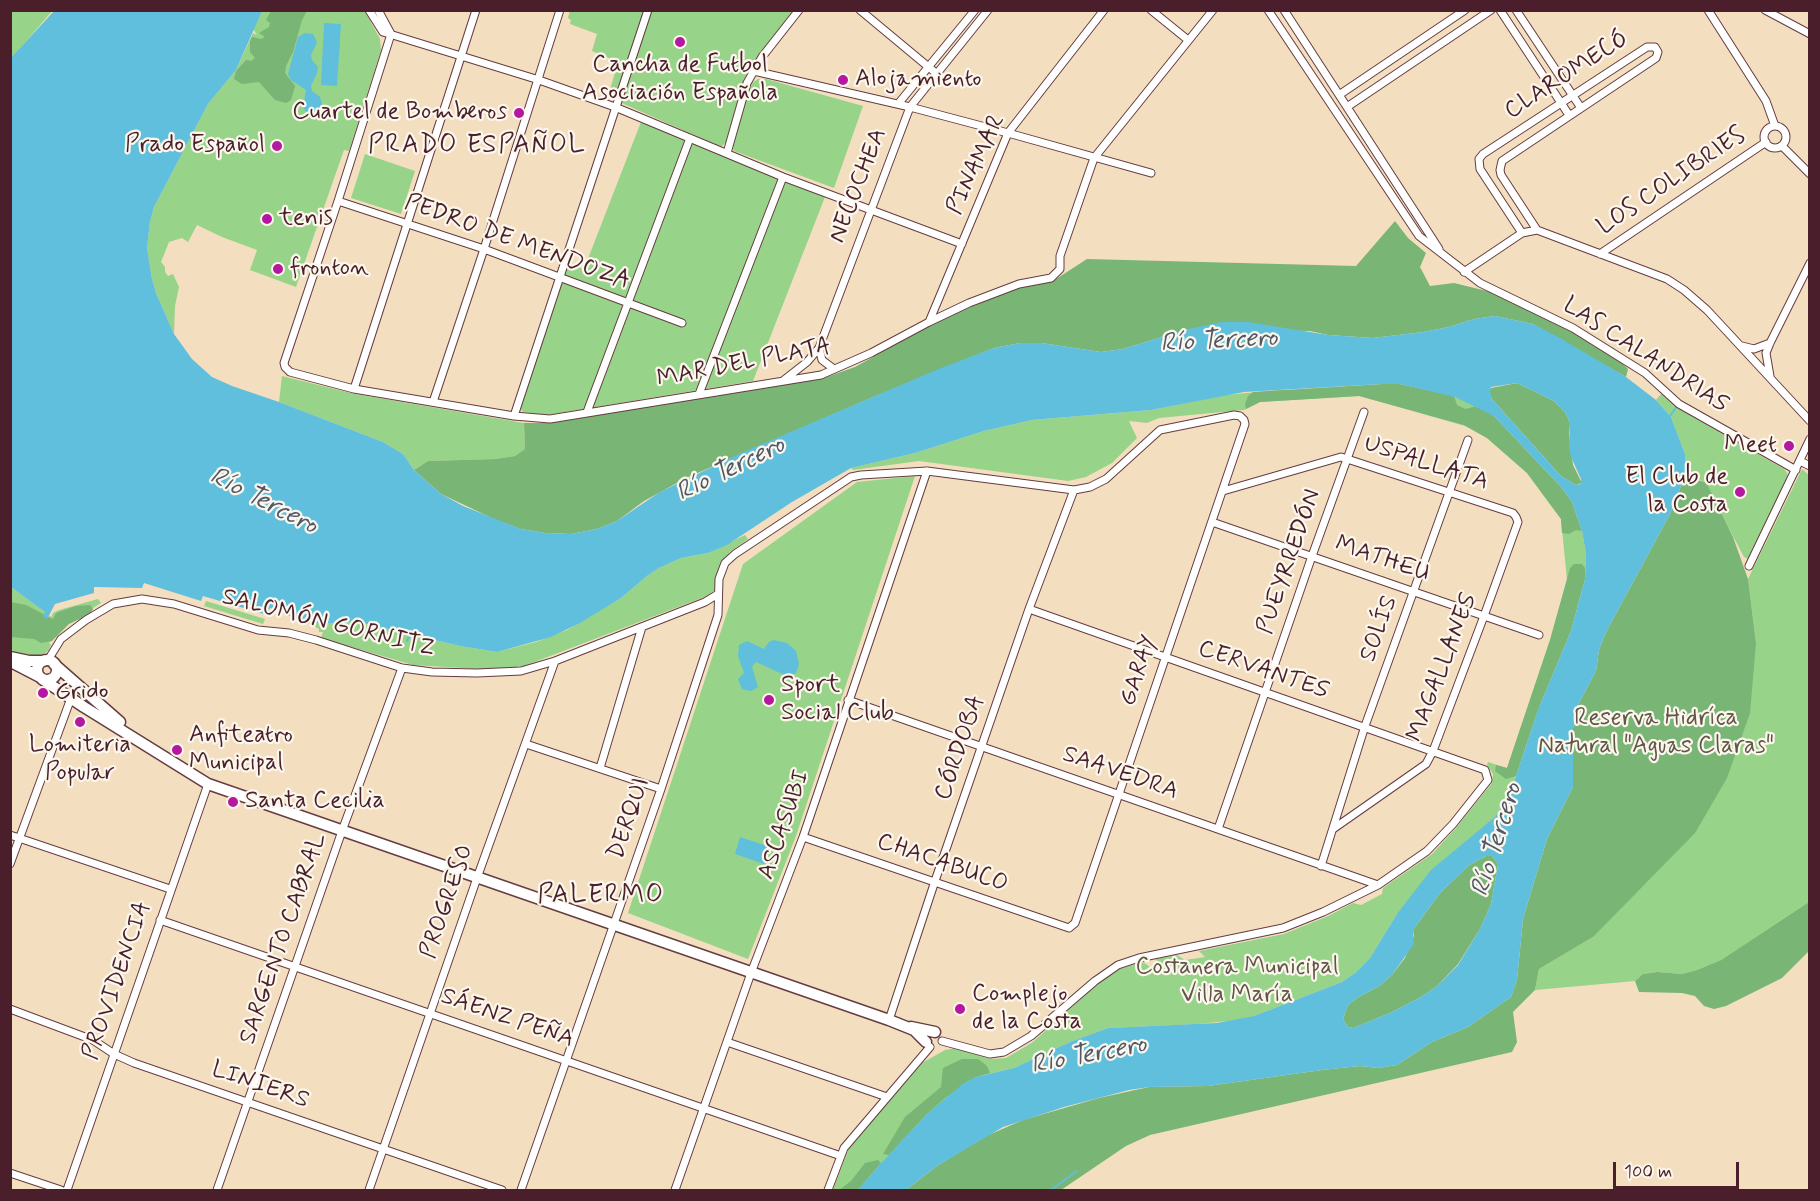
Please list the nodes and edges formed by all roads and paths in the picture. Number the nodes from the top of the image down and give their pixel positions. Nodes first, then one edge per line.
1 (369, 10) edge
2 (378, 10) edge
3 (476, 10) edge
4 (560, 10) edge
5 (648, 10) edge
6 (799, 10) edge
7 (860, 10) edge
8 (975, 10) edge
9 (988, 10) edge
10 (1104, 10) edge
11 (1151, 10) edge
12 (1213, 10) edge
13 (1268, 10) edge
14 (1284, 10) edge
15 (1465, 10) edge
16 (1491, 10) edge
17 (1500, 10) edge
18 (1516, 10) edge
19 (1708, 10) edge
20 (1766, 10) edge
21 (391, 34) junction
22 (1809, 34) edge
23 (1188, 40) junction
24 (462, 56) junction
25 (928, 67) junction
26 (754, 71) junction
27 (937, 74) junction
28 (539, 80) junction
29 (1339, 94) junction
30 (1573, 96) junction
31 (898, 104) junction
32 (1562, 104) junction
33 (615, 107) junction
34 (909, 107) junction
35 (1347, 107) junction
36 (1581, 108) junction
37 (1569, 116) junction
38 (1775, 126) junction
39 (1008, 133) junction
40 (690, 138) junction
41 (1766, 142) junction
42 (1782, 146) junction
43 (727, 153) junction
44 (1094, 158) junction
45 (1150, 173) dead end
46 (1809, 174) edge
47 (783, 177) junction
48 (338, 201) junction
49 (871, 210) junction
50 (409, 223) junction
51 (1537, 230) junction
52 (1522, 232) junction
53 (962, 244) junction
54 (484, 249) junction
55 (1600, 254) junction
56 (1443, 256) junction
57 (1809, 263) edge
58 (1464, 272) junction
59 (560, 276) junction
60 (628, 304) junction
61 (928, 322) junction
62 (682, 323) dead end
63 (1770, 342) junction
64 (1739, 345) junction
65 (819, 348) junction
66 (834, 369) junction
67 (1770, 378) junction
68 (782, 382) junction
69 (354, 389) junction
70 (699, 394) junction
71 (433, 402) junction
72 (587, 412) junction
73 (1364, 412) dead end
74 (514, 416) junction
75 (1809, 421) edge
76 (1809, 439) edge
77 (1468, 440) dead end
78 (1347, 458) junction
79 (1800, 461) junction
80 (1809, 466) edge
81 (1796, 470) junction
82 (927, 471) junction
83 (1074, 490) junction
84 (1223, 491) junction
85 (1449, 492) junction
86 (1513, 513) joint
87 (1212, 522) junction
88 (1312, 556) junction
89 (1749, 566) dead end
90 (1414, 592) junction
91 (718, 594) junction
92 (1029, 609) junction
93 (1484, 616) junction
94 (642, 627) junction
95 (1539, 635) dead end
96 (10, 657) edge
97 (1165, 658) junction
98 (555, 661) junction
99 (10, 662) edge
100 (49, 662) junction
101 (402, 668) junction
102 (41, 678) junction
103 (1265, 693) junction
104 (71, 698) junction
105 (848, 700) junction
106 (1365, 726) junction
107 (140, 740) junction
108 (526, 744) junction
109 (983, 747) junction
110 (1433, 751) junction
111 (600, 768) junction
112 (208, 784) junction
113 (661, 789) junction
114 (1119, 794) junction
115 (1218, 829) junction
116 (1333, 829) junction
117 (342, 831) junction
118 (10, 835) edge
119 (803, 837) junction
120 (20, 838) junction
121 (10, 864) edge
122 (1321, 866) junction
123 (477, 878) junction
124 (935, 881) junction
125 (1378, 885) junction
126 (170, 889) junction
127 (160, 920) junction
128 (615, 924) junction
129 (1068, 928) joint
130 (294, 967) junction
131 (751, 973) junction
132 (10, 1009) edge
133 (430, 1014) junction
134 (889, 1020) junction
135 (908, 1027) junction
136 (938, 1036) junction
137 (727, 1042) junction
138 (928, 1044) junction
139 (114, 1054) junction
140 (568, 1060) junction
141 (887, 1097) junction
142 (247, 1102) junction
143 (703, 1108) junction
144 (383, 1149) junction
145 (841, 1156) junction
146 (10, 1173) edge
147 (61, 1191) edge
148 (67, 1191) edge
149 (217, 1191) edge
150 (369, 1191) edge
151 (502, 1191) edge
152 (521, 1191) edge
153 (675, 1191) edge
154 (828, 1191) edge

1 - 21 street
2 - 21 street
3 - 24 street
4 - 28 street
5 - 33 street
6 - 26 street
7 - 25 street
8 - 25 street, NECOCHEA
9 - 27 street, NECOCHEA
10 - 39 street, PINAMAR
11 - 23 street
12 - 23 street
13 - 56 street, LAS CALANDRIAS
14 - 29 street
15 - 29 street
16 - 35 street
17 - 32 street
18 - 30 street
19 - 38 street
20 - 22 street
21 - 24 street
21 - 48 street
23 - 44 street
24 - 28 street
24 - 50 street
25 - 27 street
25 - 31 street, NECOCHEA
26 - 31 street
26 - 43 street
27 - 34 street, NECOCHEA
28 - 33 street
28 - 54 street
29 - 35 street
30 - 32 street, CLAROMECÓ
30 - 36 street
30 - 36 street, CLAROMECÓ
31 - 34 street
32 - 37 street
32 - 52 street, CLAROMECÓ
33 - 40 street
33 - 59 street
34 - 39 street
34 - 49 street, NECOCHEA
35 - 56 street
36 - 37 street, CLAROMECÓ
37 - 51 street, CLAROMECÓ
38 - 41 street
38 - 42 street
39 - 44 street
39 - 53 street, PINAMAR
40 - 43 street
40 - 60 street
41 - 42 street
41 - 55 street, LOS COLIBRIES
42 - 46 street
43 - 47 street
44 - 45 street
44 - 61 street, MAR DEL PLATA
47 - 49 street
47 - 70 street
48 - 50 street, PEDRO DE MENDOZA
48 - 69 street, MAR DEL PLATA
49 - 53 street
49 - 65 street, NECOCHEA
50 - 54 street, PEDRO DE MENDOZA
50 - 69 street
51 - 52 street
51 - 55 street
52 - 58 street
53 - 61 street, PINAMAR
54 - 59 street, PEDRO DE MENDOZA
54 - 71 street
55 - 64 street
56 - 58 street, LAS CALANDRIAS
57 - 63 street
58 - 81 street, LAS CALANDRIAS
59 - 60 street, PEDRO DE MENDOZA
59 - 74 street
60 - 62 street, PEDRO DE MENDOZA
60 - 72 street
61 - 66 street, MAR DEL PLATA
63 - 64 street
63 - 67 street
64 - 67 street
65 - 66 street
65 - 68 street, NECOCHEA
66 - 68 street, MAR DEL PLATA
67 - 75 street
68 - 70 street, MAR DEL PLATA
69 - 71 street, MAR DEL PLATA
70 - 72 street, MAR DEL PLATA
71 - 74 street, MAR DEL PLATA
72 - 74 street, MAR DEL PLATA
73 - 78 street, PUEYRREDÓN
76 - 79 street
77 - 85 street, SOLÍS
78 - 84 street, USPALLATA
78 - 85 street, USPALLATA
78 - 88 street, PUEYRREDÓN
79 - 80 street
79 - 81 street
81 - 89 street
82 - 83 street
82 - 91 street
82 - 105 street, ASCASUBI
83 - 84 street, GARAY
83 - 92 street, CÓRDOBA
84 - 87 street, GARAY
85 - 86 street, USPALLATA
85 - 90 street, SOLÍS
86 - 93 street, MAGALLANES
87 - 88 street, MATHEU
87 - 97 street, GARAY
88 - 90 street, MATHEU
88 - 103 street, PUEYRREDÓN
90 - 93 street, MATHEU
90 - 106 street, SOLÍS
91 - 94 street, SALOMÓN GORNITZ
91 - 113 street, DERQUI
92 - 97 street, CERVANTES
92 - 109 street, CÓRDOBA
93 - 95 street, MATHEU
93 - 110 street, MAGALLANES
94 - 98 street, SALOMÓN GORNITZ
94 - 111 street
96 - 100 main road
97 - 103 street, CERVANTES
97 - 114 street, GARAY
98 - 101 street, SALOMÓN GORNITZ
98 - 108 street, PROGRESO
99 - 102 main road
100 - 101 street, SALOMÓN GORNITZ
100 - 102 main road
100 - 102 main road
100 - 107 main road
101 - 117 street, SARGENTO CABRAL
102 - 104 main road
103 - 106 street, CERVANTES
103 - 115 street, PUEYRREDÓN
104 - 107 main road
104 - 120 street
105 - 109 street, SAAVEDRA
105 - 119 street, ASCASUBI
106 - 110 street, CERVANTES
106 - 116 street, SOLÍS
107 - 112 main road
108 - 111 street
108 - 123 street, PROGRESO
109 - 114 street, SAAVEDRA
109 - 124 street, CÓRDOBA
110 - 116 street, MAGALLANES
110 - 125 street, CERVANTES
111 - 113 street
112 - 117 main road
112 - 126 street, PROVIDENCIA
113 - 128 street, DERQUI
114 - 115 street, SAAVEDRA
114 - 129 street, GARAY
115 - 122 street, SAAVEDRA
116 - 122 street, SOLÍS
117 - 123 main road
117 - 130 street, SARGENTO CABRAL
118 - 120 street
119 - 124 street, CHACABUCO
119 - 131 street, ASCASUBI
120 - 121 street
120 - 126 street
122 - 125 street, SAAVEDRA
123 - 128 main road
123 - 133 street, PROGRESO
124 - 129 street, CHACABUCO
124 - 134 street, CÓRDOBA
125 - 136 street
126 - 127 street, PROVIDENCIA
127 - 130 street, SÁENZ PEÑA
127 - 139 street, PROVIDENCIA
128 - 131 main road
128 - 140 street, DERQUI
130 - 133 street, SÁENZ PEÑA
130 - 142 street, SARGENTO CABRAL
131 - 134 main road
131 - 137 street, ASCASUBI
132 - 139 street, LINIERS
133 - 140 street, SÁENZ PEÑA
133 - 144 street, PROGRESO
134 - 135 main road
135 - 136 main road
135 - 138 main road
136 - 138 street
136 - 138 street
137 - 141 street
137 - 143 street, ASCASUBI
138 - 141 street
139 - 142 street, LINIERS
139 - 148 street, PROVIDENCIA
140 - 143 street, SÁENZ PEÑA
140 - 152 street, DERQUI
141 - 145 street
142 - 144 street, LINIERS
142 - 149 street, SARGENTO CABRAL
143 - 145 street, SÁENZ PEÑA
143 - 153 street, ASCASUBI
144 - 150 street, PROGRESO
144 - 151 street, LINIERS
145 - 154 street
146 - 147 street

